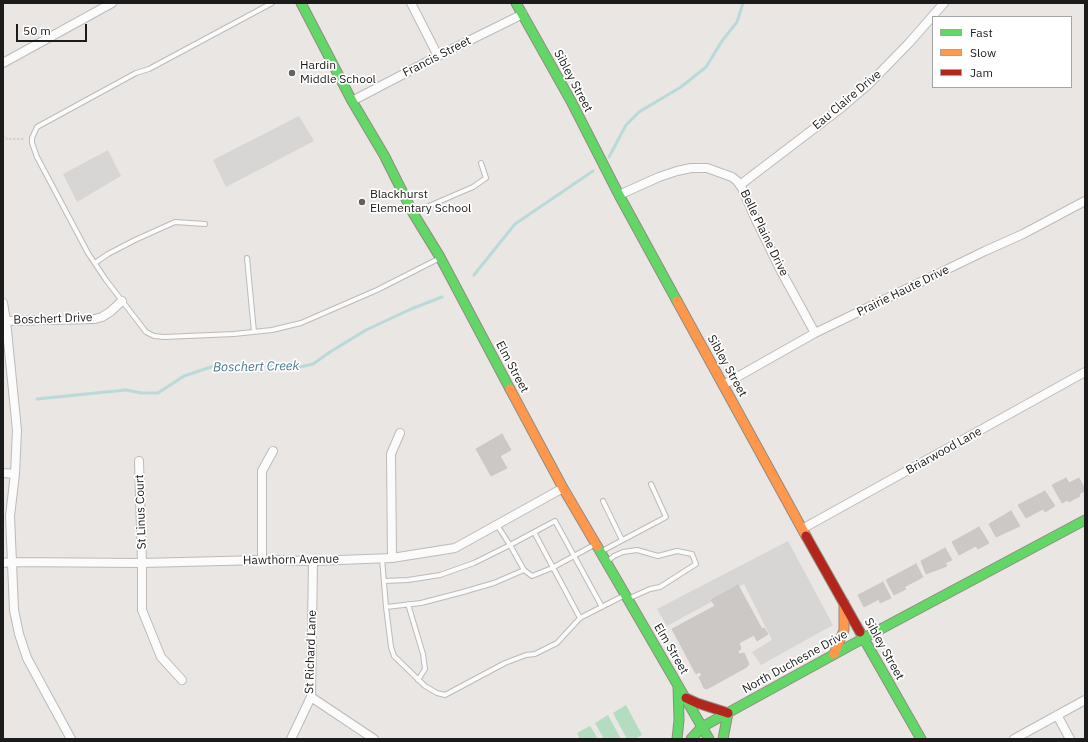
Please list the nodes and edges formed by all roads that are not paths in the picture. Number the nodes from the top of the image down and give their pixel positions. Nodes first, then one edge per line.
1 (112, 3) edge
2 (272, 3) edge
3 (301, 3) edge
4 (411, 3) edge
5 (516, 3) edge
6 (944, 3) edge
7 (523, 14) junction
8 (932, 16) edge
9 (932, 16) edge
10 (438, 56) junction
11 (3, 63) edge
12 (352, 101) junction
13 (481, 163) dead end
14 (740, 185) junction
15 (619, 195) junction
16 (1085, 201) edge
17 (413, 213) junction
18 (205, 224) dead end
19 (440, 257) junction
20 (247, 258) dead end
21 (95, 263) junction
22 (122, 301) junction
23 (3, 303) edge
24 (4, 321) edge
25 (254, 332) junction
26 (815, 333) junction
27 (1085, 372) edge
28 (723, 385) junction
29 (400, 433) dead end
30 (272, 451) dead end
31 (139, 460) dead end
32 (3, 473) edge
33 (15, 474) junction
34 (651, 484) dead end
35 (563, 488) junction
36 (603, 501) dead end
37 (1085, 520) edge
38 (498, 525) junction
39 (802, 529) junction
40 (534, 532) junction
41 (622, 540) junction
42 (510, 546) junction
43 (598, 548) junction
44 (574, 556) junction
45 (382, 558) junction
46 (392, 558) junction
47 (262, 560) junction
48 (313, 561) junction
49 (606, 562) junction
50 (7, 563) edge
51 (142, 563) junction
52 (552, 568) junction
53 (524, 570) junction
54 (384, 581) junction
55 (626, 597) junction
56 (844, 602) junction
57 (408, 604) junction
58 (386, 607) junction
59 (602, 607) junction
60 (580, 618) junction
61 (864, 638) junction
62 (834, 654) junction
63 (182, 680) dead end
64 (418, 680) junction
65 (678, 685) junction
66 (311, 697) junction
67 (686, 698) junction
68 (1085, 700) edge
69 (728, 713) junction
70 (1057, 715) junction
71 (702, 727) junction
72 (71, 739) edge
73 (291, 739) edge
74 (374, 739) edge
75 (677, 739) edge
76 (691, 739) edge
77 (709, 739) edge
78 (723, 739) edge
79 (921, 739) edge
80 (1014, 739) edge
81 (1070, 739) edge

1 - 11 street
2 - 21 lane
3 - 12 street, Elm Street
4 - 10 street
5 - 7 street, Sibley Street
6 - 9 street, Eau Claire Drive
7 - 10 street, Francis Street
7 - 15 street, Sibley Street
8 - 14 street, Eau Claire Drive
10 - 12 street, Francis Street
12 - 17 street, Elm Street
13 - 17 lane
14 - 15 street, Belle Plaine Drive
14 - 26 street, Belle Plaine Drive
15 - 28 street, Sibley Street
16 - 26 street, Prairie Haute Drive
17 - 19 street, Elm Street
18 - 21 lane
19 - 25 lane
19 - 35 street, Elm Street
20 - 25 lane
21 - 22 lane
22 - 24 street, Boschert Drive
22 - 25 lane
23 - 24 street
24 - 33 street
26 - 28 street, Prairie Haute Drive
27 - 39 street, Briarwood Lane
28 - 39 street, Sibley Street
29 - 46 street
30 - 47 street
31 - 51 street, St Linus Court
32 - 33 street
33 - 50 street
34 - 41 lane
35 - 38 street, Hawthorn Avenue
35 - 43 street, Elm Street
36 - 41 lane
37 - 61 street, North Duchesne Drive
38 - 42 lane
38 - 46 street, Hawthorn Avenue
39 - 56 street, Sibley Street
40 - 42 lane
40 - 44 lane
40 - 52 lane
41 - 43 lane
42 - 53 lane
42 - 54 lane
43 - 44 lane
43 - 49 street, Elm Street
44 - 52 lane
44 - 59 lane
45 - 46 street, Hawthorn Avenue
45 - 48 street, Hawthorn Avenue
45 - 54 lane
47 - 48 street, Hawthorn Avenue
47 - 51 street, Hawthorn Avenue
48 - 66 street, St Richard Lane
49 - 55 street, Elm Street
49 - 55 lane
50 - 51 street, Hawthorn Avenue
50 - 72 street
51 - 63 street, St Linus Court
52 - 53 lane
52 - 60 lane
53 - 57 lane
54 - 58 lane
55 - 59 lane
55 - 65 street, Elm Street
56 - 61 street, Sibley Street
56 - 62 street
57 - 58 lane
57 - 64 lane
58 - 64 lane
59 - 60 lane
60 - 64 lane
61 - 62 street, North Duchesne Drive
61 - 79 street, Sibley Street
62 - 69 street, North Duchesne Drive
65 - 67 street, Elm Street
65 - 75 street
66 - 73 street, St Richard Lane
66 - 74 street
67 - 69 street
67 - 71 street, Elm Street
68 - 70 street
69 - 71 street, North Duchesne Drive
69 - 78 street
70 - 80 street
70 - 81 street
71 - 76 street, North Duchesne Drive
71 - 77 street, Elm Street

